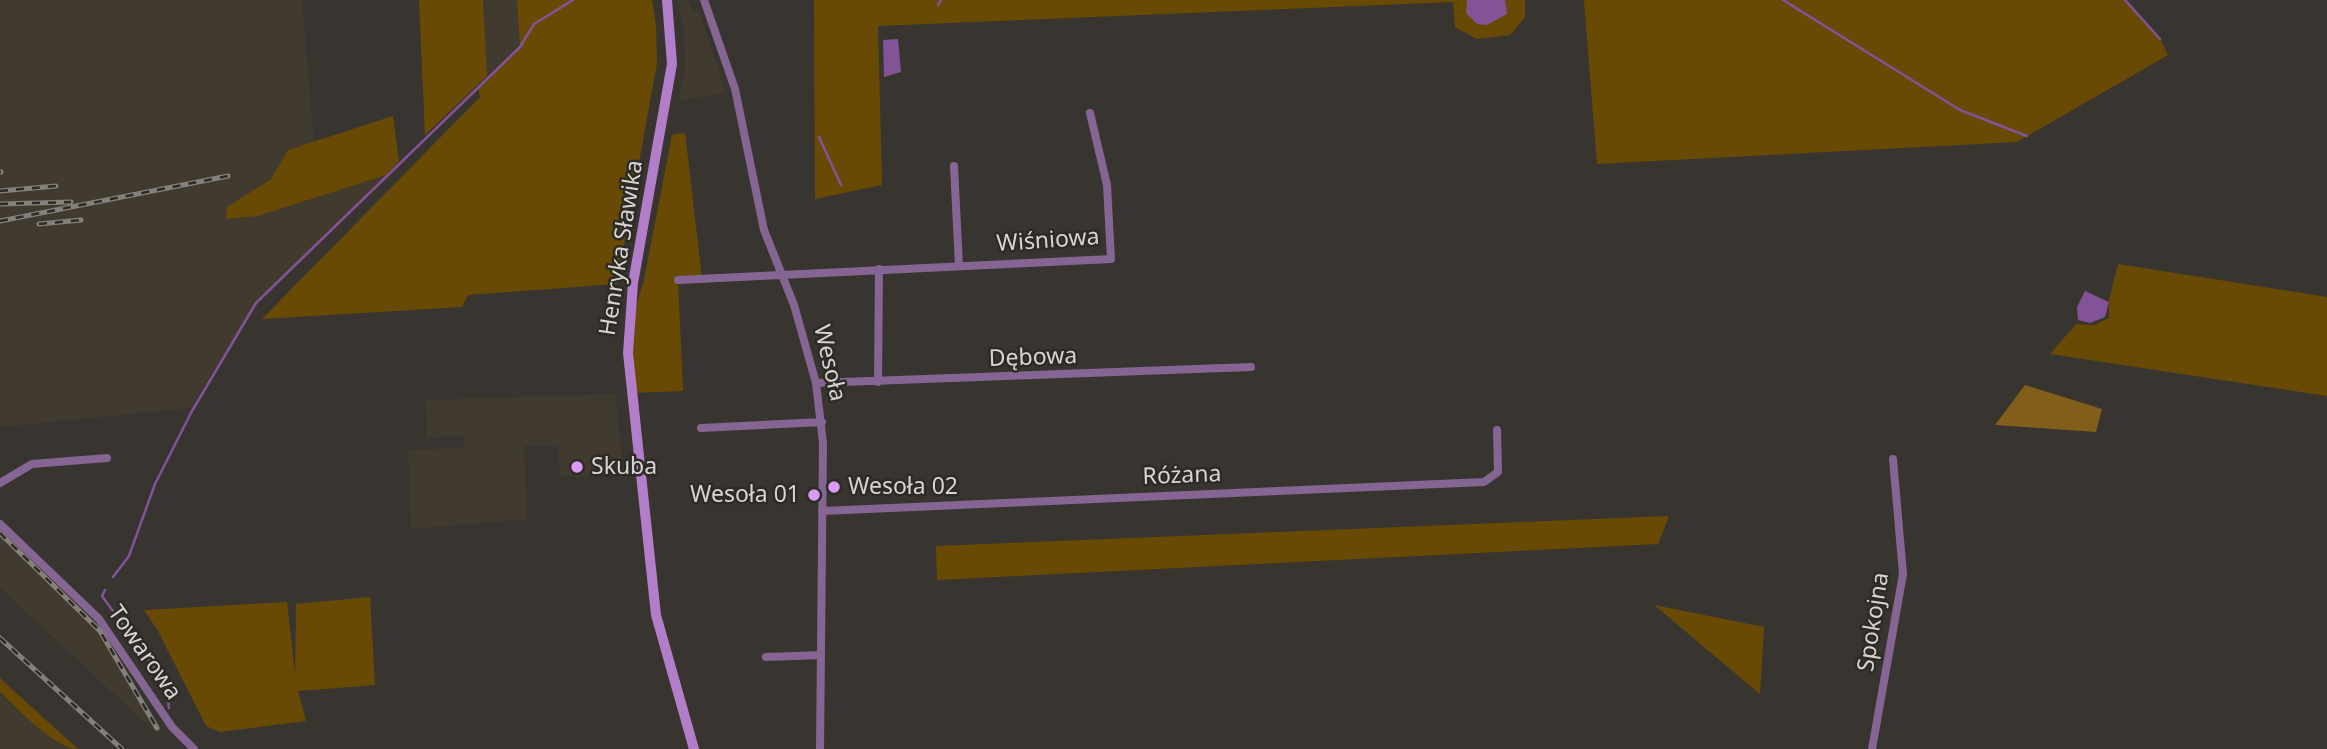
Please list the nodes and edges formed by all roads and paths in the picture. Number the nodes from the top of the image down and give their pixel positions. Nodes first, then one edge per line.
1 (667, 0) edge
2 (704, 0) edge
3 (1090, 113) dead end
4 (954, 166) dead end
5 (958, 266) junction
6 (878, 269) junction
7 (781, 274) junction
8 (678, 280) dead end
9 (1251, 367) dead end
10 (878, 382) junction
11 (816, 383) junction
12 (822, 422) junction
13 (701, 428) dead end
14 (1497, 430) dead end
15 (107, 458) dead end
16 (1893, 459) dead end
17 (0, 483) edge
18 (822, 511) junction
19 (0, 524) edge
20 (821, 655) junction
21 (766, 657) dead end
22 (194, 749) edge
23 (694, 749) edge
24 (820, 749) edge
25 (1872, 749) edge

1 - 23 main road, Henryka Sławika
2 - 7 street, Wesoła
3 - 5 street, Wiśniowa
4 - 5 street
5 - 6 street, Wiśniowa
6 - 7 street, Wiśniowa
6 - 10 street
7 - 8 street, Wiśniowa
7 - 11 street, Wesoła
9 - 10 street, Dębowa
10 - 11 street, Dębowa
11 - 12 street, Wesoła
12 - 13 street
12 - 18 street, Wesoła
14 - 18 street, Różana
15 - 17 street
16 - 25 street, Spokojna
18 - 20 street, Wesoła
19 - 22 street, Towarowa
20 - 21 street
20 - 24 street, Wesoła

